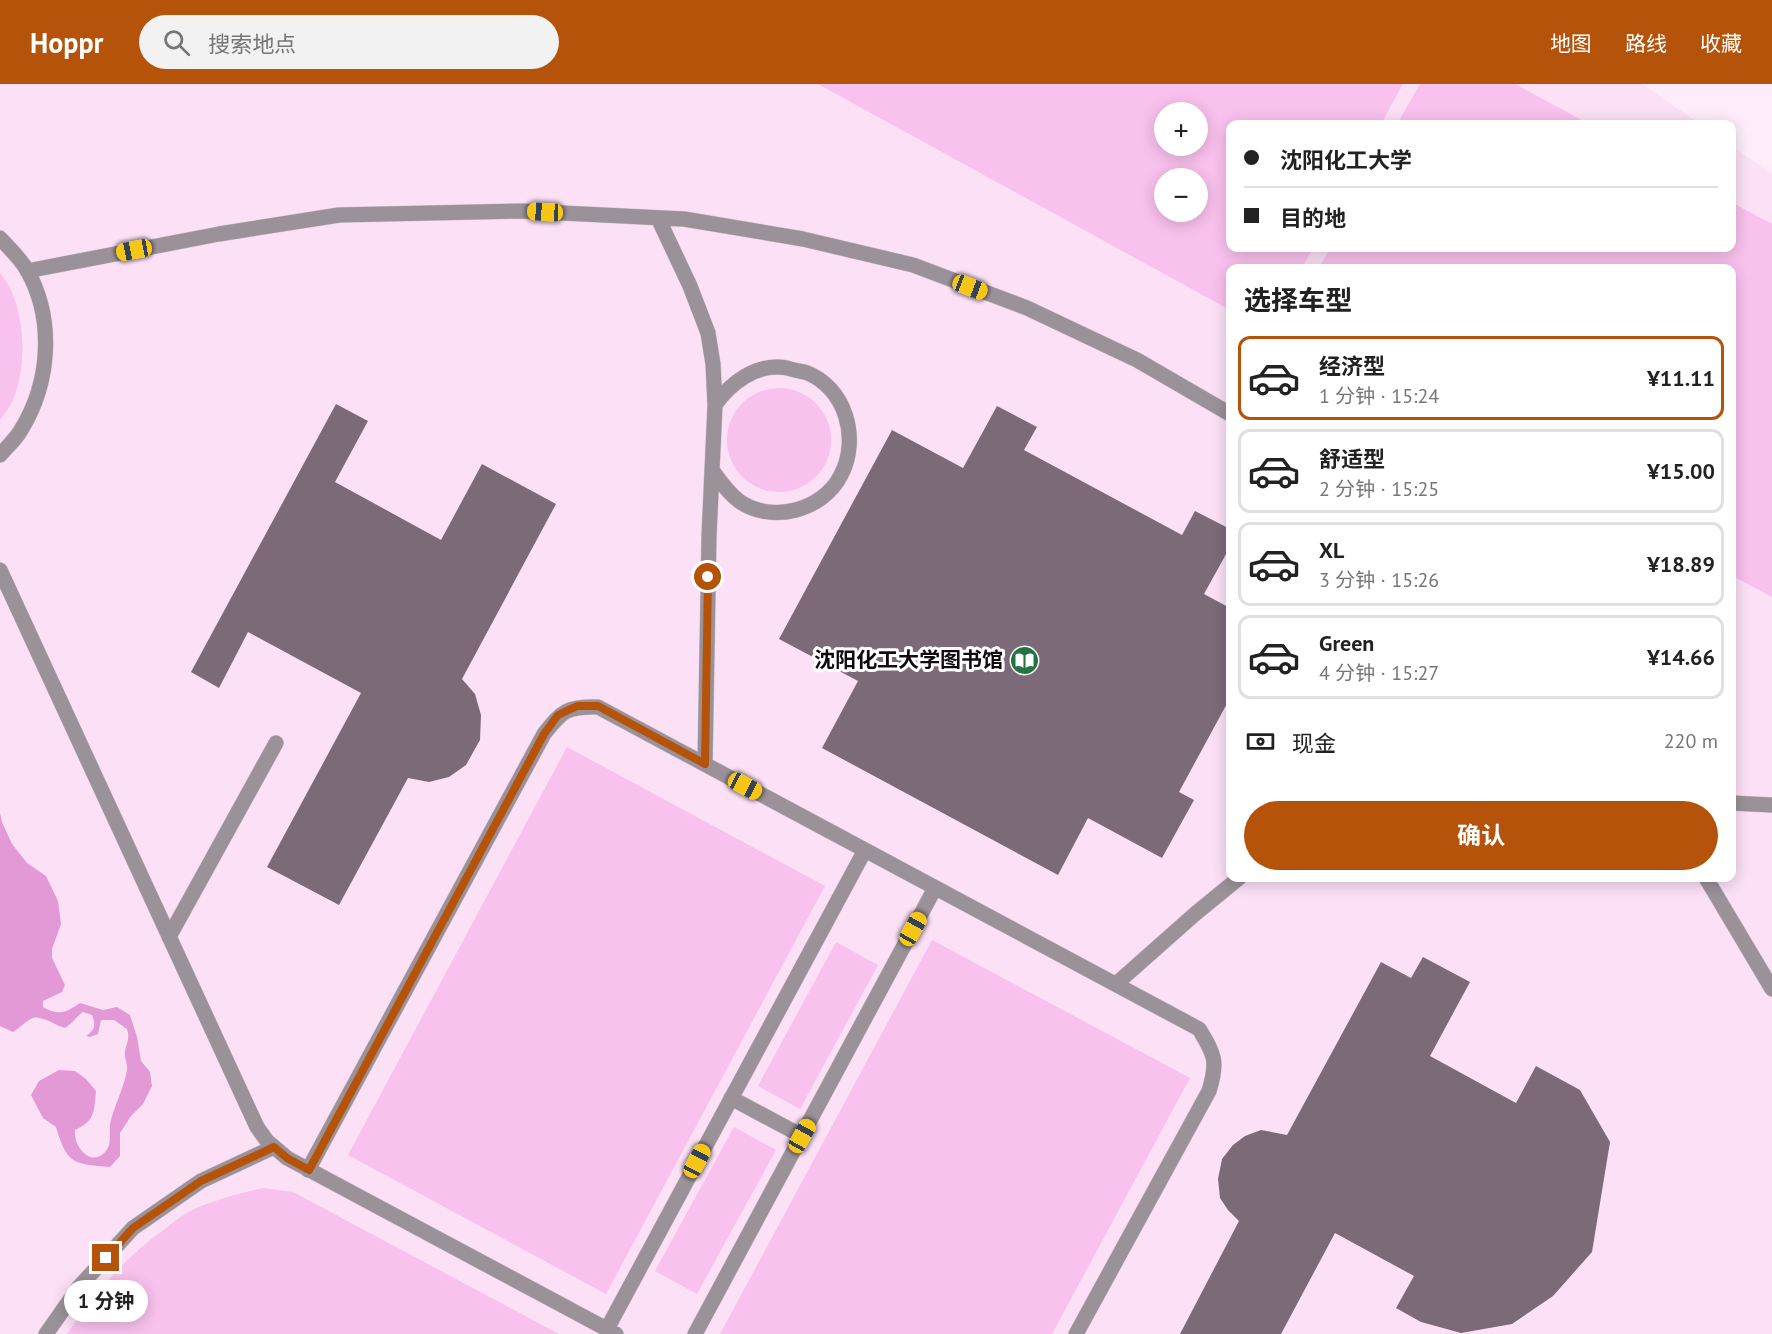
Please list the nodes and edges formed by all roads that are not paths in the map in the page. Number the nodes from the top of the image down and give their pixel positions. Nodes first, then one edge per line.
1 (658, 218) junction
2 (0, 238) edge
3 (27, 271) junction
4 (715, 405) junction
5 (1226, 412) edge
6 (0, 455) edge
7 (712, 470) junction
8 (0, 570) edge
9 (276, 743) dead end
10 (705, 764) junction
11 (1736, 803) edge
12 (1772, 805) edge
13 (865, 850) junction
14 (1234, 882) edge
15 (1708, 882) edge
16 (935, 888) junction
17 (169, 937) junction
18 (1116, 984) junction
19 (1772, 989) edge
20 (731, 1098) junction
21 (802, 1136) junction
22 (274, 1147) junction
23 (309, 1170) junction
24 (611, 1331) edge
25 (46, 1334) edge
26 (695, 1334) edge
27 (1076, 1334) edge

1 - 3 street
1 - 4 street
1 - 5 street
2 - 3 street
3 - 6 street
4 - 7 street
4 - 7 street
7 - 10 street
8 - 17 street
9 - 17 street
10 - 13 street
10 - 23 street
11 - 12 street
13 - 16 street
13 - 20 street
14 - 18 street
15 - 19 street
16 - 18 street
16 - 21 street
17 - 22 street
18 - 27 street
20 - 21 street
20 - 24 street
21 - 26 street
22 - 23 street
22 - 25 street
23 - 24 street

